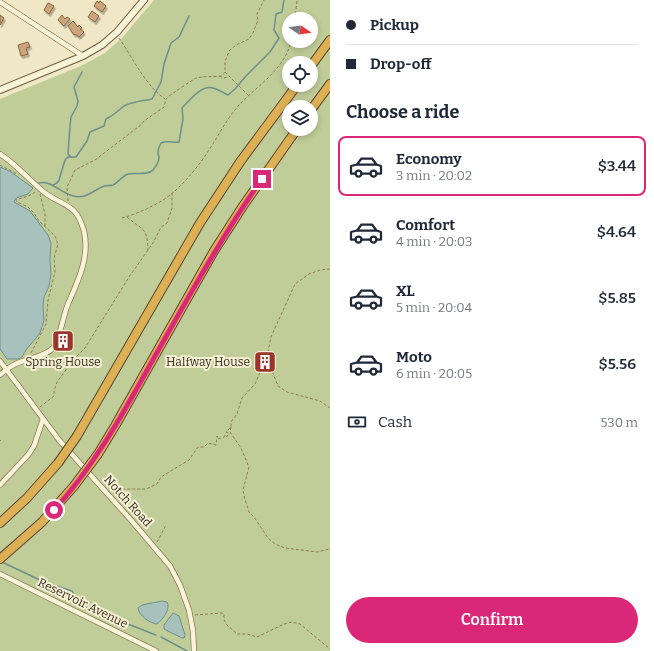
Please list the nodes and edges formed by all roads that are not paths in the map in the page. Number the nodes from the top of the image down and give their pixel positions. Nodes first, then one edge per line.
1 (144, 0) edge
2 (2, 2) edge
3 (330, 40) edge
4 (83, 56) junction
5 (318, 56) edge
6 (330, 84) edge
7 (0, 90) edge
8 (292, 92) edge
9 (318, 100) edge
10 (292, 136) edge
11 (0, 154) edge
12 (0, 361) edge
13 (6, 369) junction
14 (0, 375) edge
15 (43, 420) junction
16 (0, 485) edge
17 (0, 523) edge
18 (0, 559) edge
19 (0, 574) edge
20 (156, 651) edge
21 (194, 651) edge

1 - 4 main road
2 - 4 street
3 - 5 highway
4 - 7 main road
6 - 9 highway
8 - 17 highway, bridge
10 - 18 highway, bridge
11 - 13 street
12 - 13 street, Notch Road
13 - 14 street
13 - 15 street, Notch Road
15 - 16 street
15 - 21 street, Notch Road
19 - 20 street, Reservoir Avenue

